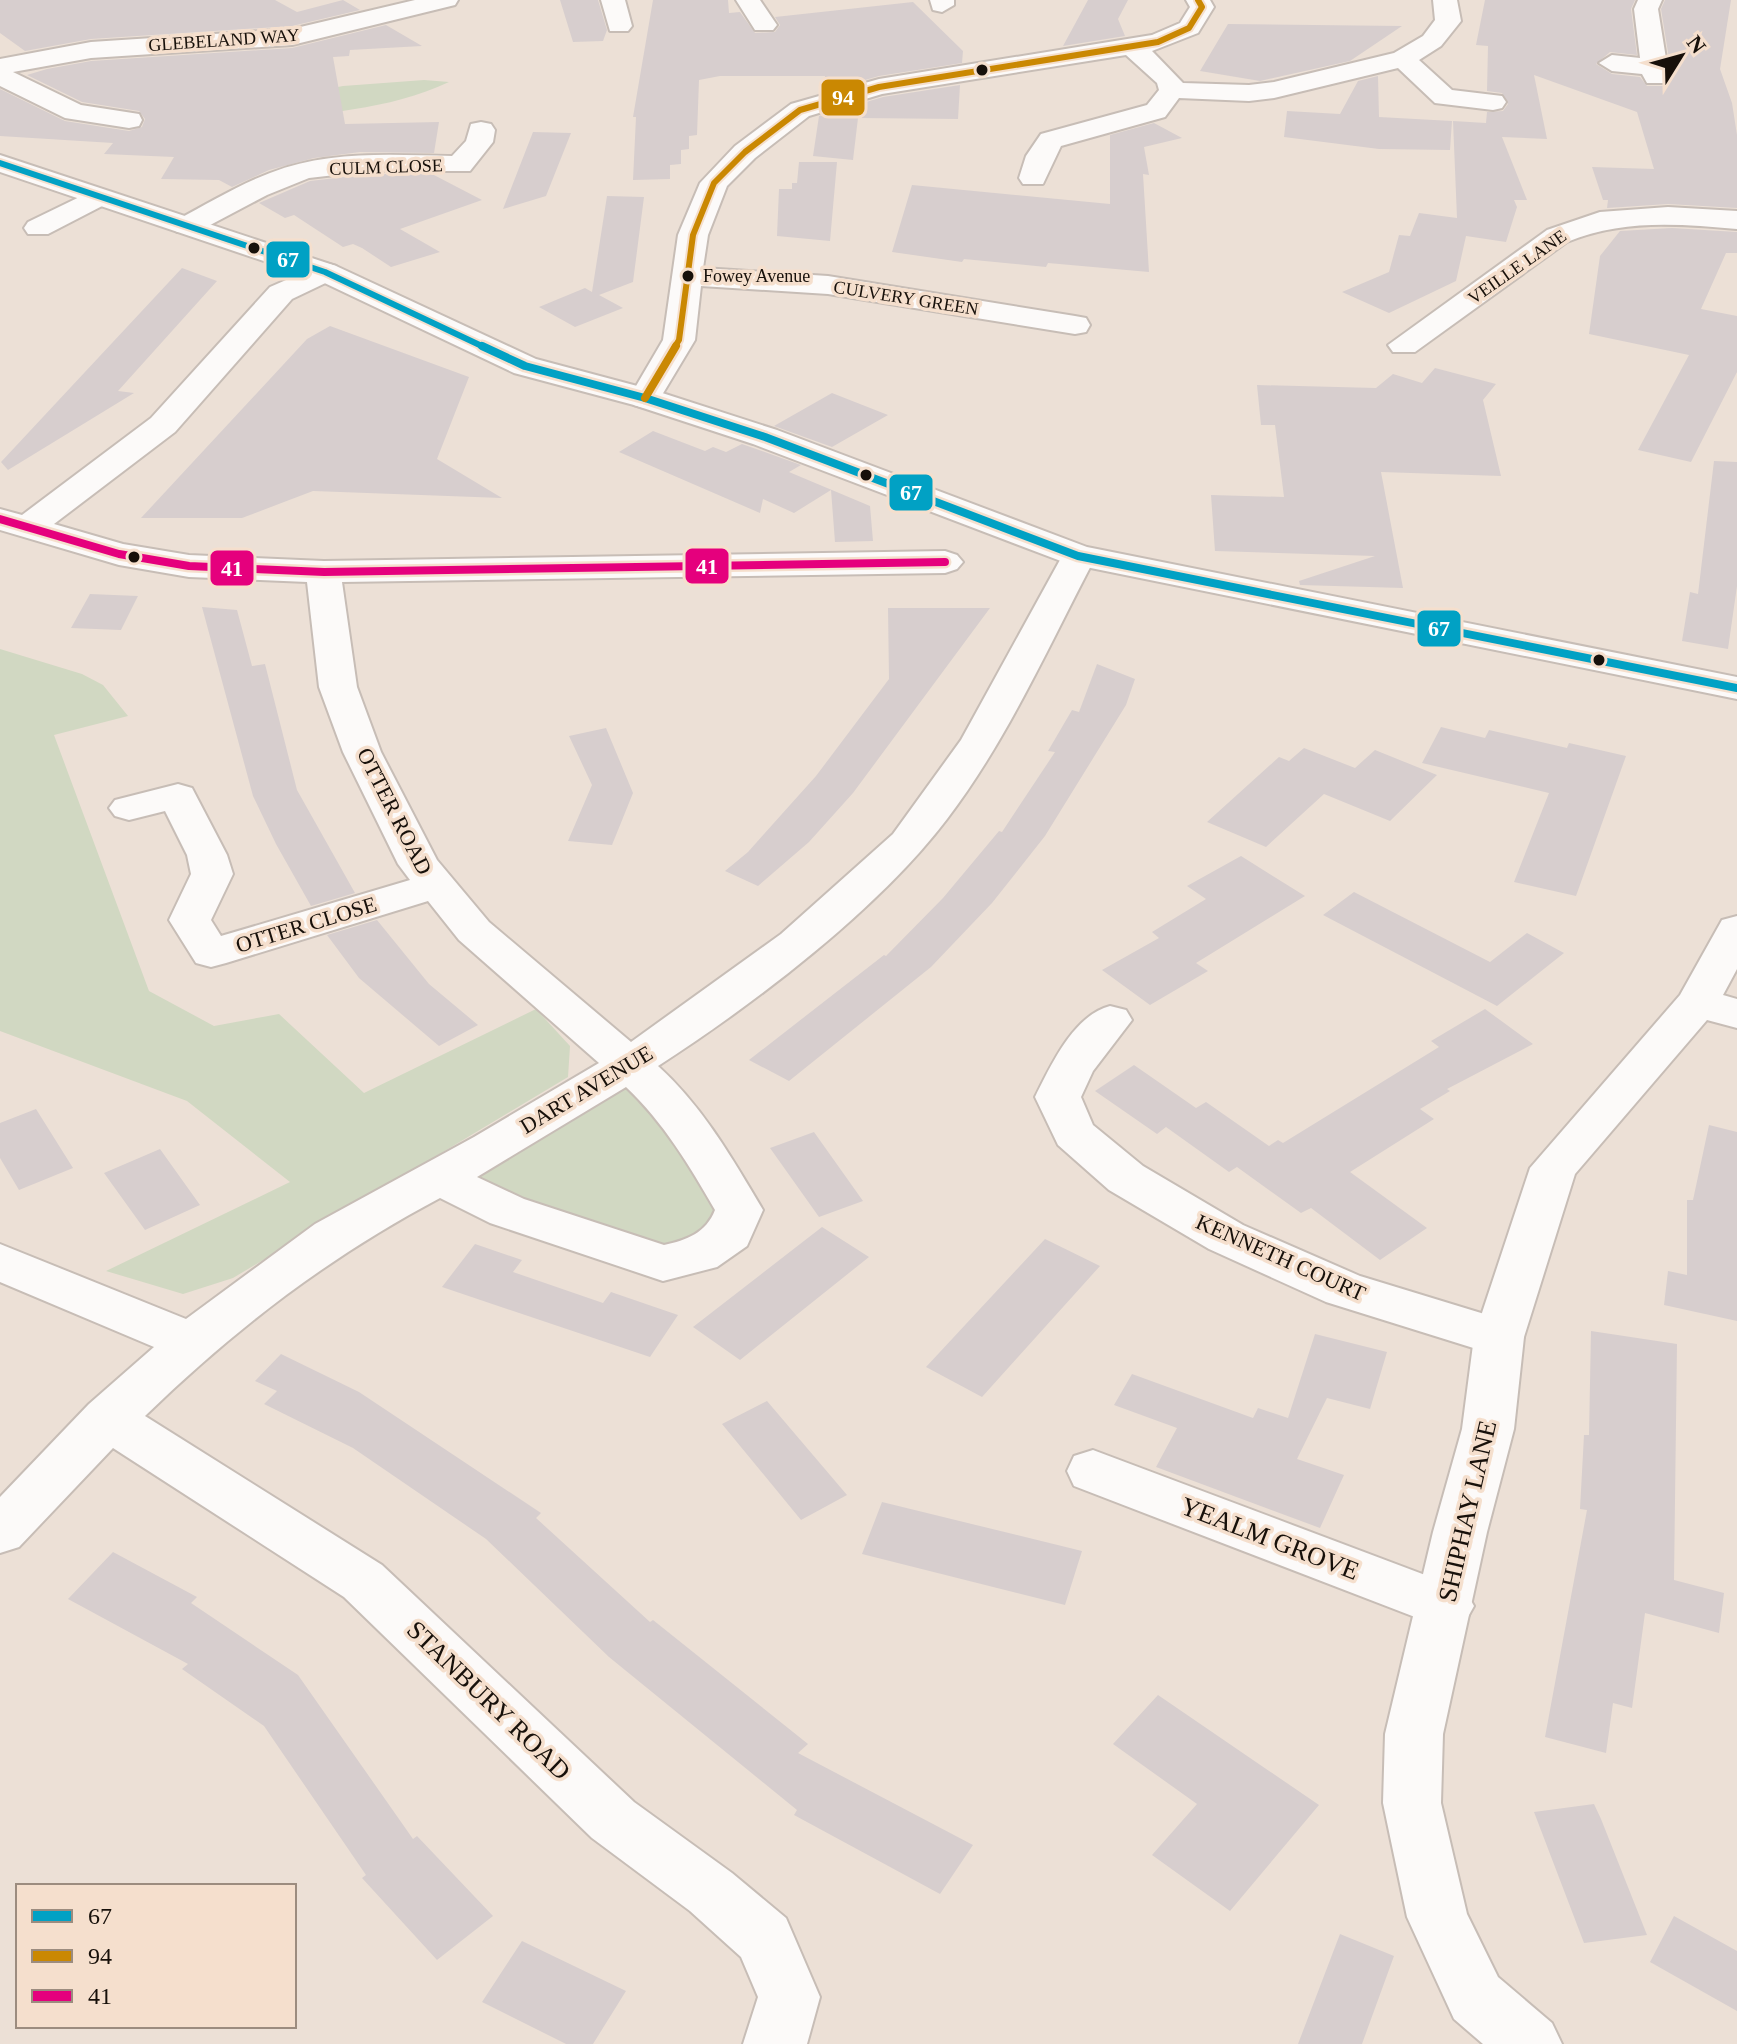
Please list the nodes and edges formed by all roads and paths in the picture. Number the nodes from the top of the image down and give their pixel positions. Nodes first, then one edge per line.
1 (446, 0) edge
2 (613, 0) edge
3 (748, 0) edge
4 (1198, 0) edge
5 (1445, 0) edge
6 (1650, 0) edge
7 (764, 25) dead end
8 (619, 26) dead end
9 (1133, 47) junction
10 (1403, 59) junction
11 (1612, 63) dead end
12 (0, 67) edge
13 (0, 76) edge
14 (1172, 90) junction
15 (1493, 102) dead end
16 (129, 120) dead end
17 (481, 130) dead end
18 (0, 163) edge
19 (1033, 178) dead end
20 (96, 198) junction
21 (1737, 220) edge
22 (187, 226) junction
23 (38, 230) dead end
24 (325, 272) junction
25 (688, 276) junction
26 (1075, 325) dead end
27 (1404, 345) dead end
28 (645, 398) junction
29 (13, 524) edge
30 (1078, 556) junction
31 (945, 562) dead end
32 (324, 572) junction
33 (1737, 688) edge
34 (129, 808) dead end
35 (434, 886) junction
36 (1737, 929) edge
37 (1717, 1008) edge
38 (1110, 1020) dead end
39 (627, 1066) junction
40 (439, 1178) junction
41 (0, 1262) edge
42 (1499, 1337) junction
43 (190, 1341) junction
44 (107, 1418) junction
45 (1093, 1471) dead end
46 (0, 1532) edge
47 (1446, 1606) junction
48 (775, 2044) edge
49 (1530, 2044) edge

1 - 12 street, GLEBELAND WAY
2 - 8 street
3 - 7 street
4 - 9 street
5 - 10 street
6 - 11 street
9 - 14 street
9 - 25 street
10 - 14 street
10 - 15 street
13 - 16 street
14 - 19 street
17 - 22 street, CULM CLOSE
18 - 20 street
20 - 22 street
20 - 23 street
21 - 27 street, VEILLE LANE
22 - 24 street
24 - 28 street
24 - 29 street
25 - 26 street, CULVERY GREEN
25 - 28 street
28 - 30 street
29 - 32 street
30 - 33 street
30 - 39 street, DART AVENUE
31 - 32 street
32 - 35 street, OTTER ROAD
34 - 35 street, OTTER CLOSE
35 - 39 street, OTTER ROAD
36 - 37 street, SHIPHAY LANE
37 - 42 street, SHIPHAY LANE
38 - 42 street, KENNETH COURT
39 - 40 street, DART AVENUE
39 - 40 street, OTTER ROAD
40 - 43 street, DART AVENUE
41 - 43 street
42 - 47 street, SHIPHAY LANE
43 - 44 street, DART AVENUE
44 - 46 street, DART AVENUE
44 - 48 street, STANBURY ROAD
45 - 47 street, YEALM GROVE
47 - 49 street, SHIPHAY LANE

